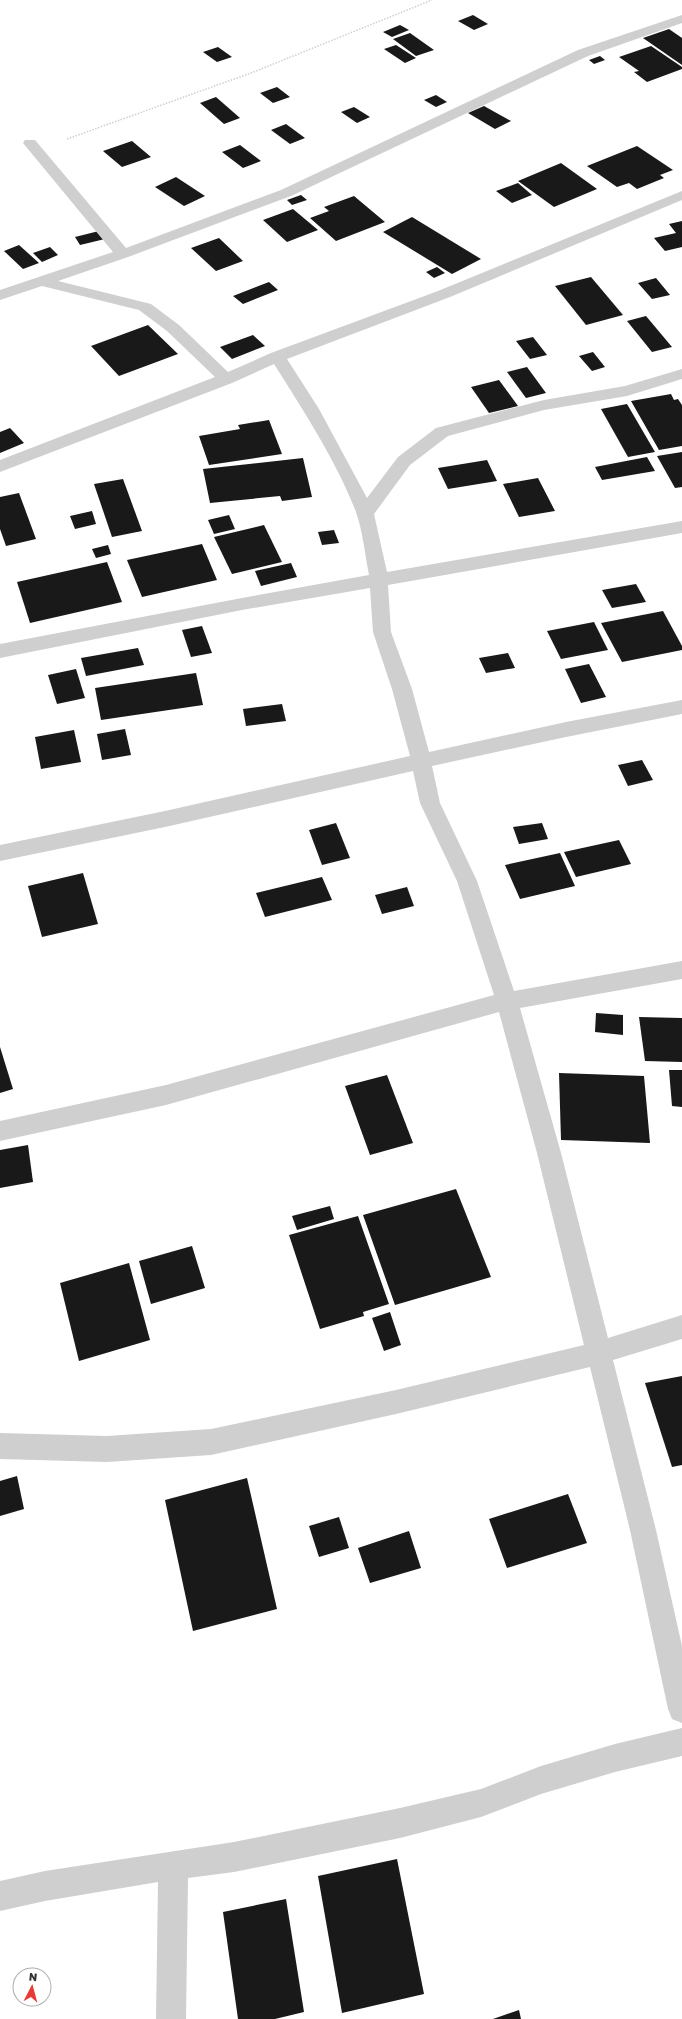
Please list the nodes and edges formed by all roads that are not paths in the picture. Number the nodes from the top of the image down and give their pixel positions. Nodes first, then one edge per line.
1 (682, 18) edge
2 (30, 143) road end
3 (682, 195) edge
4 (123, 254) junction
5 (41, 281) junction
6 (0, 295) edge
7 (277, 357) junction
8 (682, 374) edge
9 (226, 379) junction
10 (0, 466) edge
11 (365, 513) junction
12 (682, 527) edge
13 (379, 579) junction
14 (0, 651) edge
15 (682, 707) edge
16 (421, 760) junction
17 (0, 853) edge
18 (682, 970) edge
19 (507, 1001) junction
20 (0, 1131) edge
21 (682, 1327) edge
22 (598, 1353) junction
23 (0, 1446) edge
24 (682, 1708) edge
25 (682, 1742) edge
26 (173, 1865) junction
27 (0, 1896) edge
28 (171, 2019) edge

1 - 4 street
2 - 4 street
3 - 7 street
4 - 5 street
5 - 6 street
5 - 9 street
7 - 9 street
7 - 11 street
8 - 11 street
9 - 10 street
11 - 13 street
12 - 13 street
13 - 14 street
13 - 16 street
15 - 16 street
16 - 17 street
16 - 19 street
18 - 19 street
19 - 20 street
19 - 22 street
21 - 22 street
22 - 23 street
22 - 24 street
25 - 26 street
26 - 27 street
26 - 28 street

